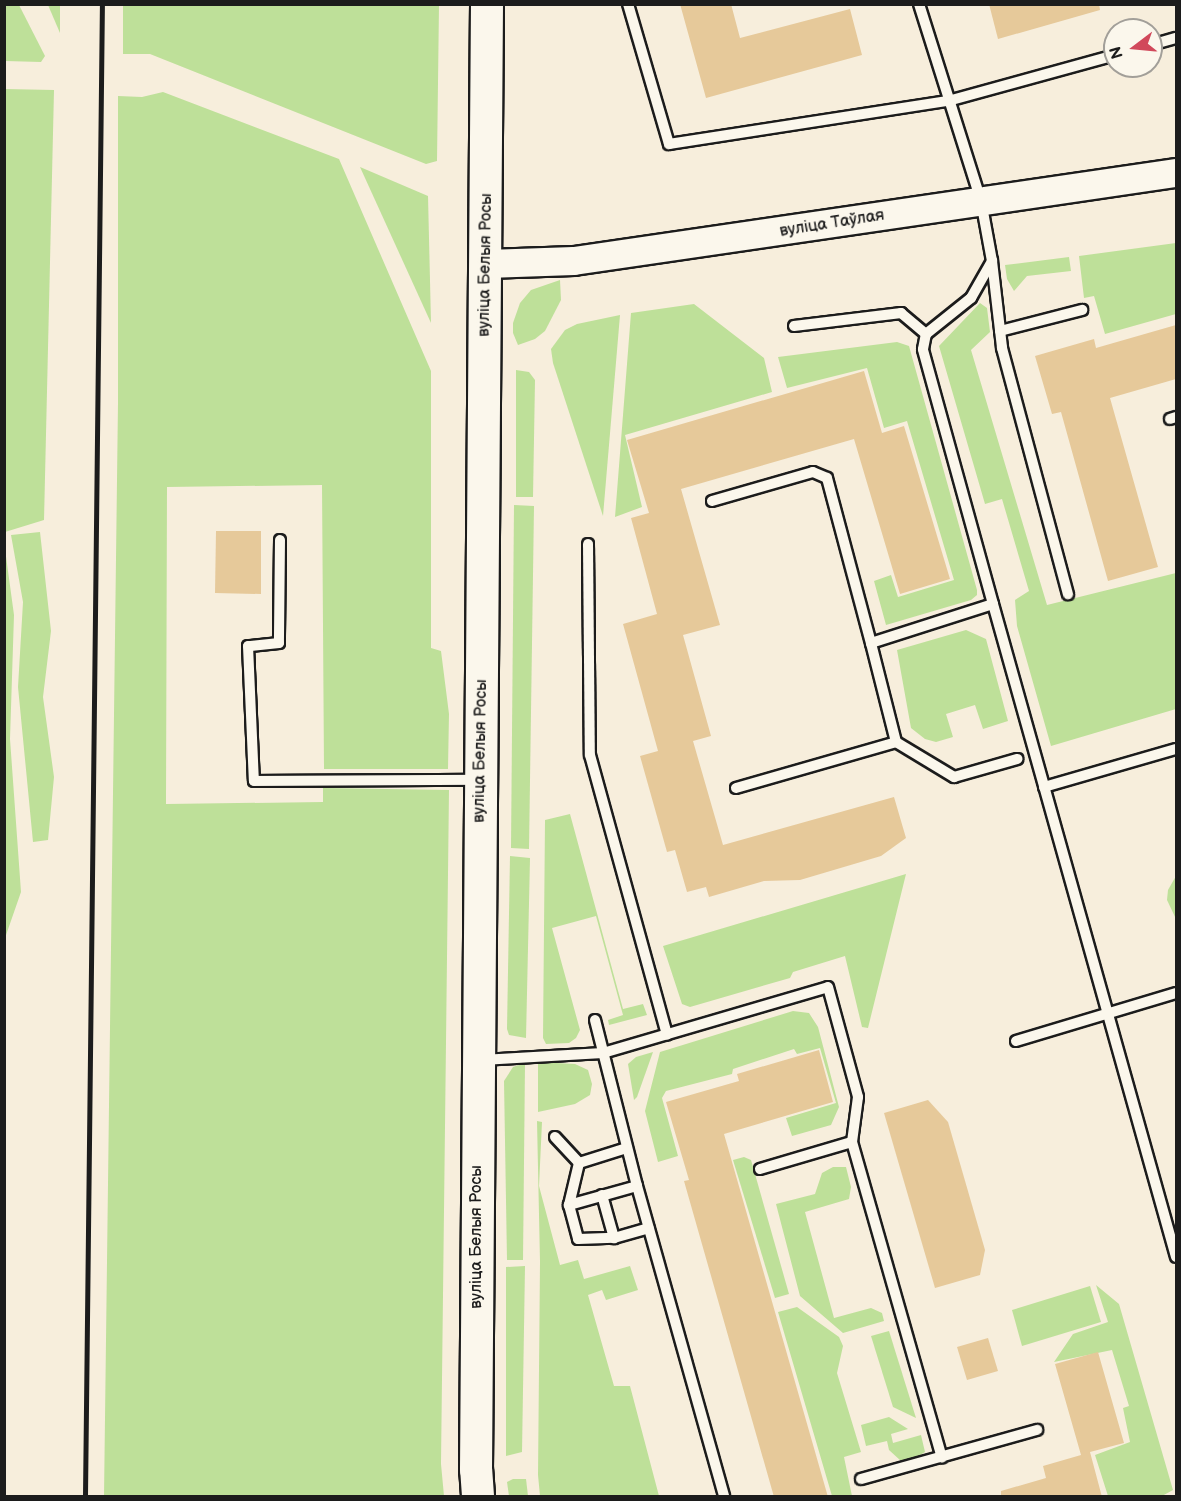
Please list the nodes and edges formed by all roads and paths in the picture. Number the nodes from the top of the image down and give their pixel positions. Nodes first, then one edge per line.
1 (488, 4) edge
2 (628, 4) edge
3 (919, 4) edge
4 (1103, 58) edge
5 (948, 101) junction
6 (1176, 173) edge
7 (981, 201) junction
8 (992, 261) junction
9 (487, 264) junction
10 (1082, 309) dead end
11 (794, 326) dead end
12 (1000, 331) junction
13 (926, 334) junction
14 (712, 501) dead end
15 (280, 540) dead end
16 (588, 544) dead end
17 (1068, 594) dead end
18 (993, 604) junction
19 (871, 643) junction
20 (896, 742) junction
21 (1176, 749) edge
22 (1017, 759) dead end
23 (481, 780) junction
24 (1044, 787) junction
25 (736, 788) dead end
26 (1176, 993) edge
27 (1108, 1013) junction
28 (595, 1020) dead end
29 (667, 1035) junction
30 (1016, 1041) dead end
31 (603, 1053) junction
32 (479, 1060) junction
33 (555, 1137) dead end
34 (852, 1142) junction
35 (627, 1148) junction
36 (579, 1163) junction
37 (760, 1169) dead end
38 (637, 1186) junction
39 (602, 1195) junction
40 (569, 1205) junction
41 (649, 1228) junction
42 (1173, 1228) edge
43 (614, 1238) junction
44 (1176, 1257) edge
45 (1037, 1430) dead end
46 (942, 1457) junction
47 (861, 1479) dead end
48 (478, 1497) edge
49 (724, 1497) edge

1 - 9 main road, вуліца Белыя Росы
2 - 5 lane
3 - 5 lane
4 - 5 lane
5 - 7 lane
6 - 7 street, вуліца Таўлая
7 - 8 lane
7 - 9 street, вуліца Таўлая
8 - 12 lane
8 - 13 lane
9 - 23 main road, вуліца Белыя Росы
10 - 12 lane
11 - 13 lane
12 - 17 lane
13 - 18 lane
14 - 19 lane
15 - 23 lane
16 - 29 lane
18 - 19 lane
18 - 24 lane
19 - 20 lane
20 - 22 lane
20 - 25 lane
21 - 24 lane
23 - 32 main road, вуліца Белыя Росы
24 - 27 lane
26 - 27 lane
27 - 30 lane
27 - 42 lane
28 - 31 lane
29 - 31 lane
29 - 34 lane
31 - 32 lane
31 - 35 lane
32 - 48 main road, вуліца Белыя Росы
33 - 36 lane
34 - 37 lane
34 - 46 lane
35 - 36 lane
35 - 38 lane
36 - 40 lane
38 - 39 lane
38 - 41 lane
39 - 40 lane
39 - 43 lane
40 - 43 lane
41 - 43 lane
41 - 49 lane
42 - 44 lane
45 - 46 lane
46 - 47 lane

